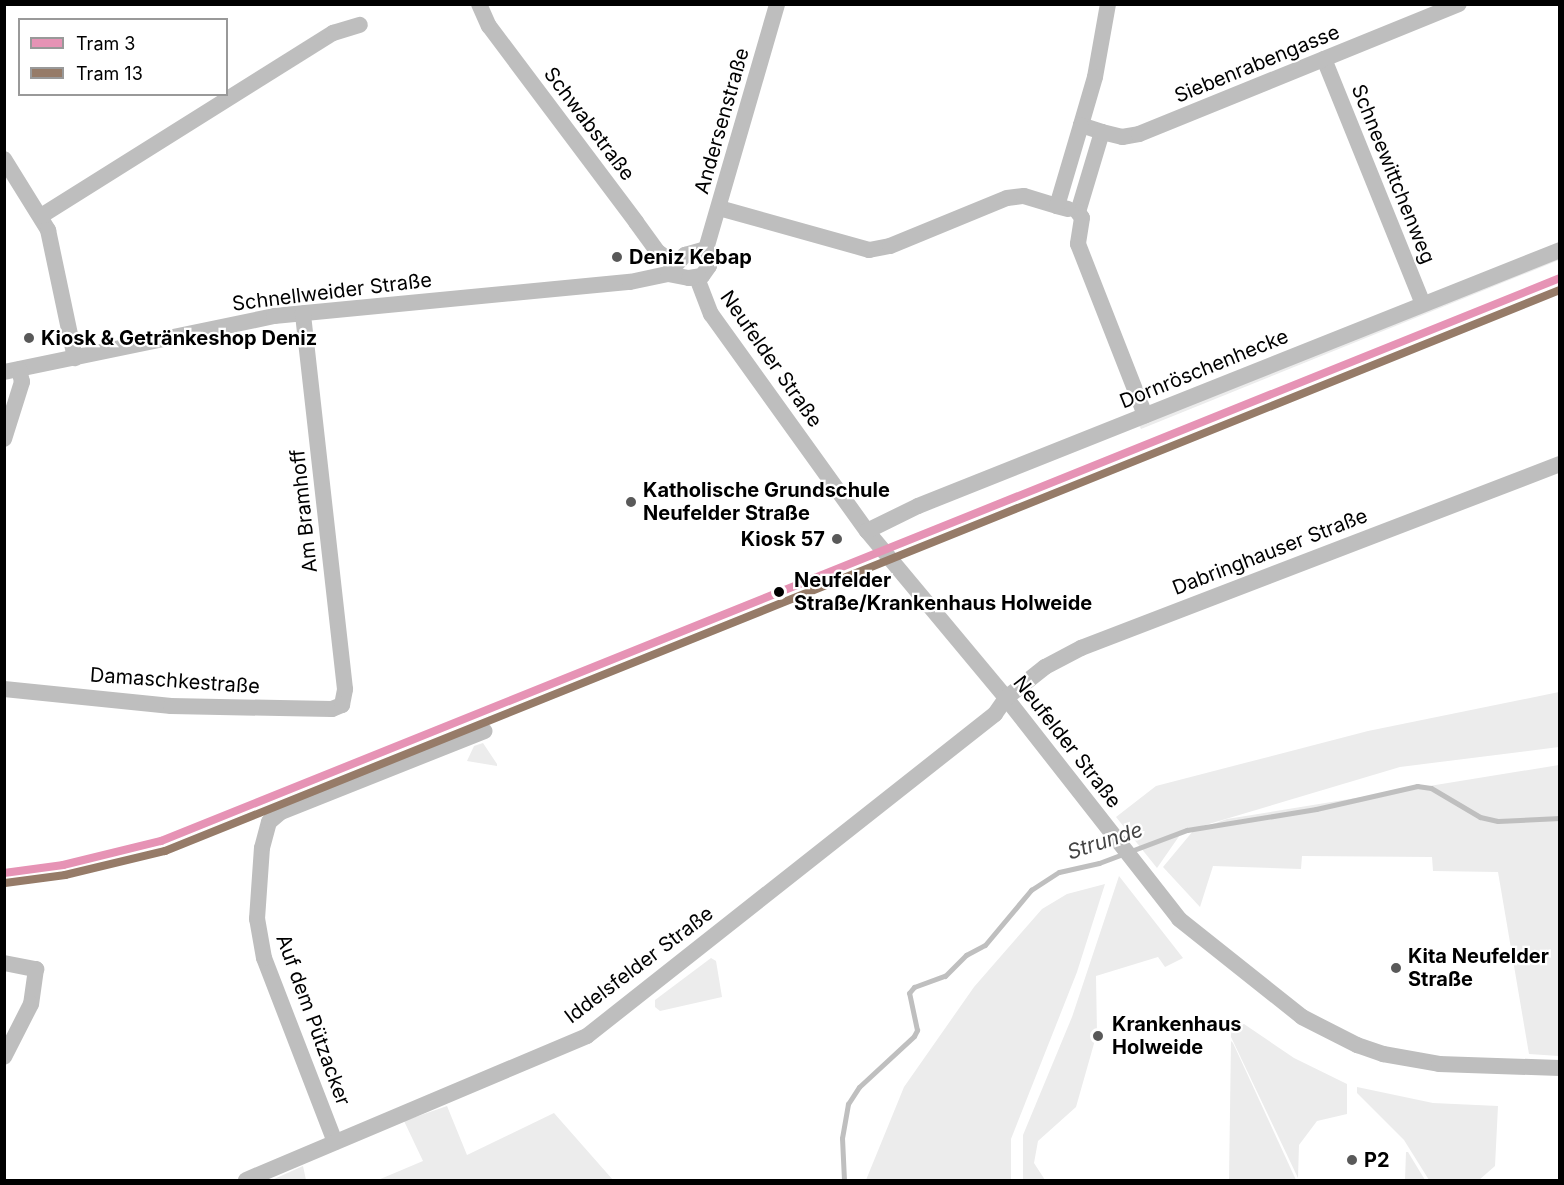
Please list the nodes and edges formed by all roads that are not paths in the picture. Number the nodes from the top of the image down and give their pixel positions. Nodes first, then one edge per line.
1 (478, 4) edge
2 (777, 4) edge
3 (1108, 4) edge
4 (1459, 4) edge
5 (360, 26) dead end
6 (1324, 59) junction
7 (1081, 125) junction
8 (1102, 132) junction
9 (4, 159) edge
10 (1057, 206) junction
11 (719, 208) junction
12 (1078, 212) junction
13 (41, 216) junction
14 (706, 249) junction
15 (1560, 250) edge
16 (670, 268) junction
17 (697, 278) junction
18 (1423, 304) junction
19 (303, 313) junction
20 (75, 358) junction
21 (12, 371) edge
22 (1145, 415) junction
23 (4, 439) edge
24 (1560, 464) edge
25 (867, 531) junction
26 (4, 689) edge
27 (1006, 698) junction
28 (342, 705) joint
29 (485, 731) dead end
30 (4, 963) edge
31 (4, 1058) edge
32 (1560, 1068) edge
33 (335, 1142) junction
34 (246, 1180) edge

1 - 16 street, Schwabstraße
2 - 11 street, Andersenstraße
3 - 7 street
4 - 6 street, Siebenrabengasse
5 - 13 street
6 - 8 street, Siebenrabengasse
6 - 18 street, Schneewittchenweg
7 - 8 street, Siebenrabengasse
7 - 10 street
8 - 12 street
9 - 13 street
10 - 11 street
10 - 12 street
11 - 14 street, Andersenstraße
12 - 22 street
13 - 20 street
14 - 16 street
14 - 17 street, Andersenstraße
15 - 18 street, Dornröschenhecke
16 - 17 street
16 - 19 street, Schnellweider Straße
17 - 25 street, Neufelder Straße
18 - 22 street, Dornröschenhecke
19 - 20 street, Schnellweider Straße
19 - 28 street, Am Bramhoff
20 - 21 street, Schnellweider Straße
21 - 23 street
22 - 25 street, Dornröschenhecke
24 - 27 street, Dabringhauser Straße
25 - 27 street, Neufelder Straße
26 - 28 street, Damaschkestraße
27 - 32 street, Neufelder Straße
27 - 33 street, Iddelsfelder Straße
29 - 33 street, Auf dem Pützacker
30 - 31 street
33 - 34 street, Iddelsfelder Straße

